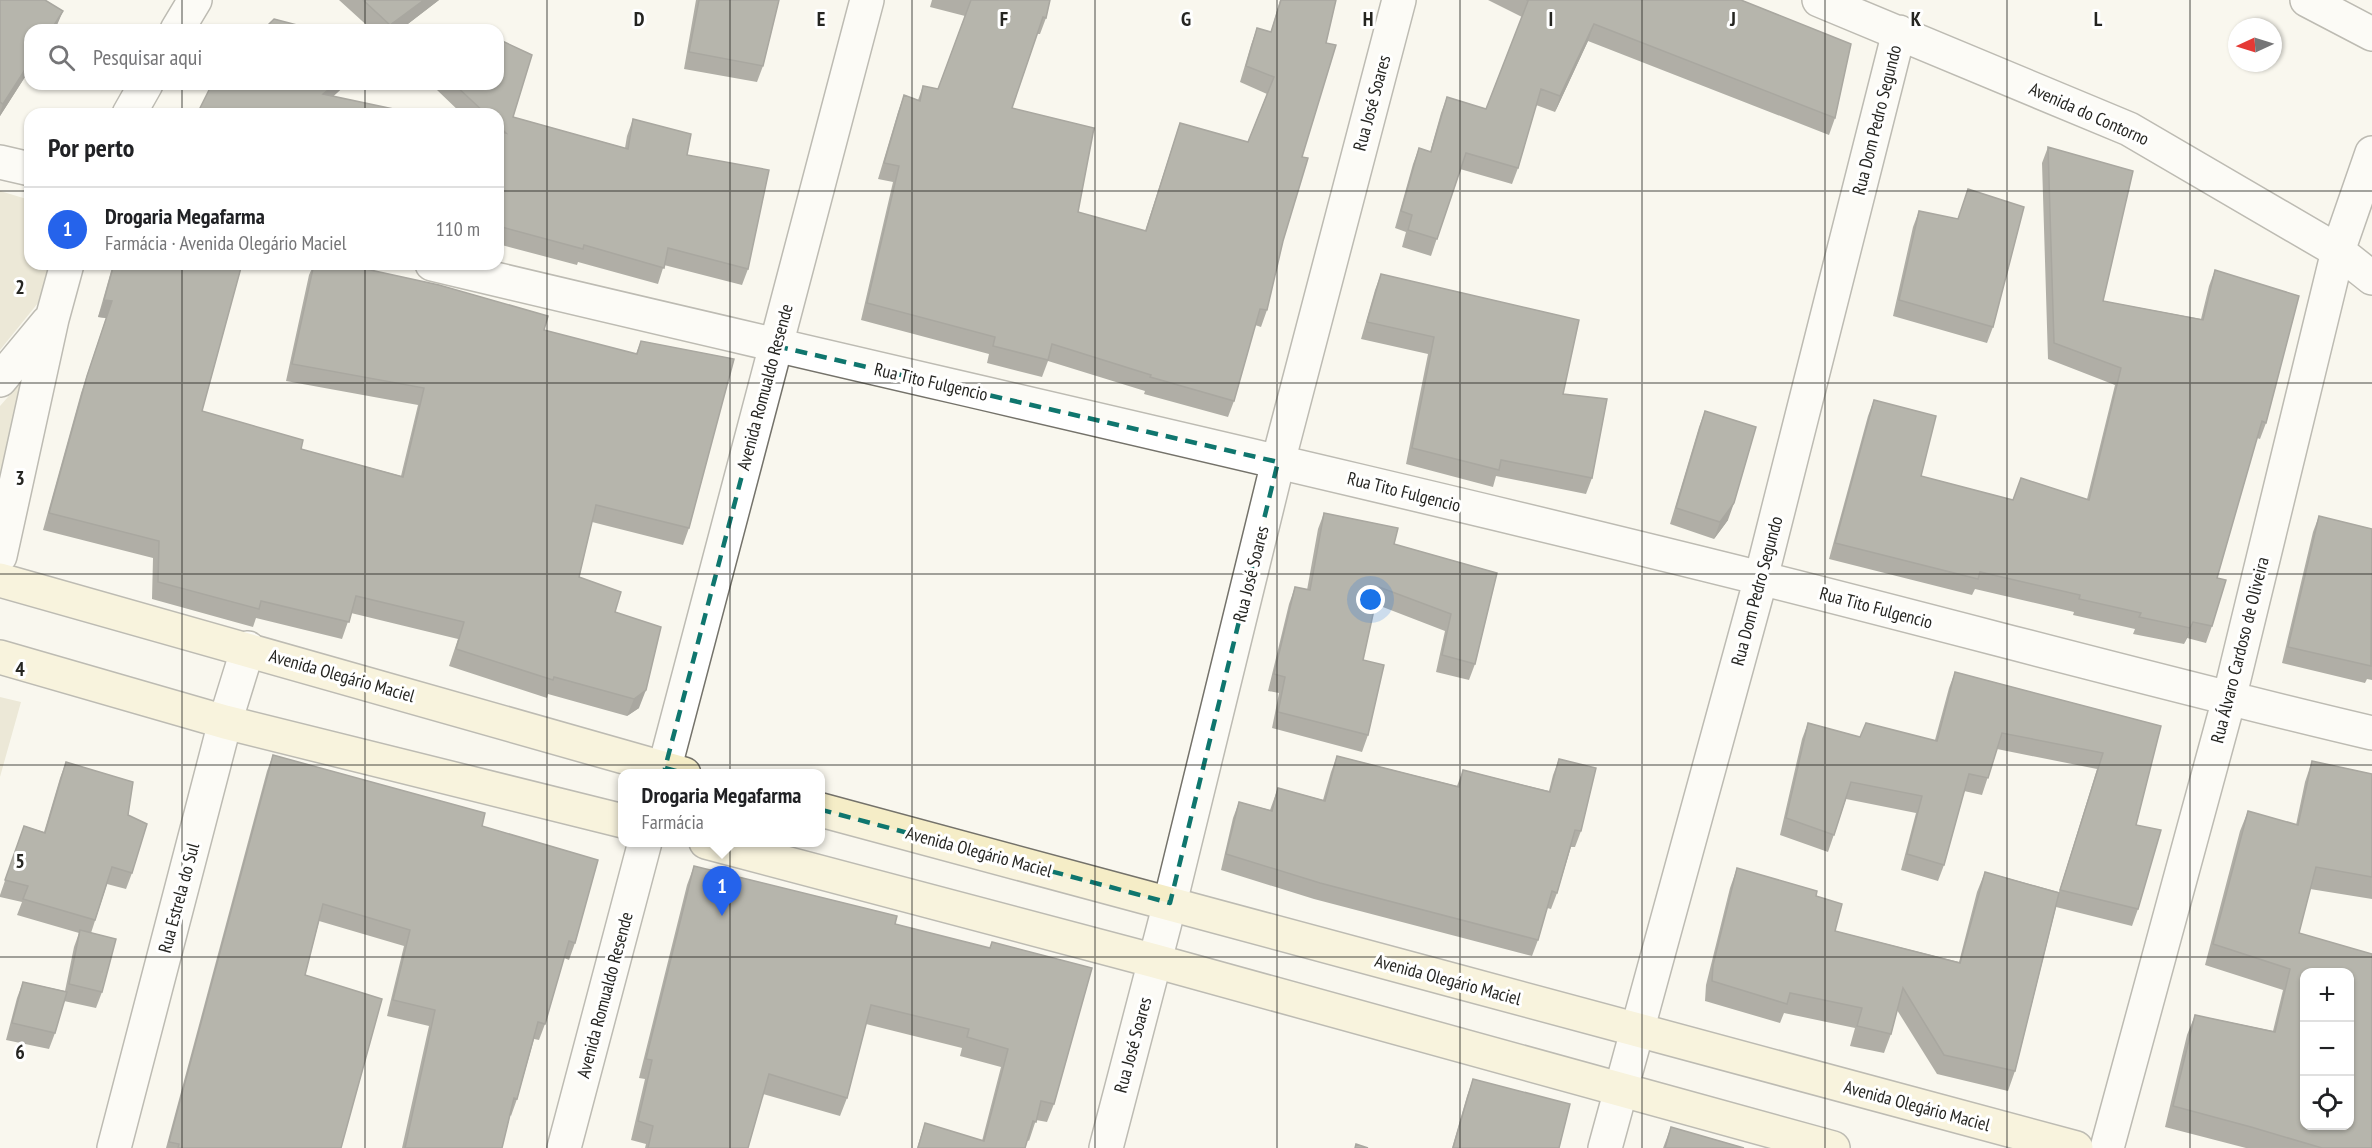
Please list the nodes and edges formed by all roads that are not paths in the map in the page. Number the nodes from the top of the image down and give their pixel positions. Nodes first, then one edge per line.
1 (195, 0) edge
2 (867, 0) edge
3 (1399, 0) edge
4 (1819, 0) edge
5 (2307, 0) edge
6 (181, 24) edge
7 (1899, 32) junction
8 (2372, 34) edge
9 (143, 90) edge
10 (132, 108) edge
11 (2372, 153) edge
12 (0, 162) edge
13 (24, 168) edge
14 (2338, 251) junction
15 (65, 270) edge
16 (457, 270) edge
17 (2372, 278) edge
18 (52, 319) junction
19 (776, 346) junction
20 (0, 380) edge
21 (1278, 462) junction
22 (0, 556) edge
23 (1761, 578) junction
24 (0, 580) edge
25 (248, 648) junction
26 (0, 657) edge
27 (2229, 699) junction
28 (225, 722) junction
29 (2372, 733) edge
30 (661, 769) edge
31 (672, 769) edge
32 (825, 811) edge
33 (618, 820) edge
34 (644, 847) edge
35 (721, 847) edge
36 (1170, 903) junction
37 (1155, 961) junction
38 (1637, 1032) junction
39 (1619, 1090) junction
40 (114, 1148) edge
41 (564, 1148) edge
42 (1106, 1148) edge
43 (1605, 1148) edge
44 (1833, 1148) edge
45 (2076, 1148) edge
46 (2107, 1148) edge

1 - 6 street
2 - 19 street, Avenida Romualdo Resende
3 - 21 street, Rua José Soares
4 - 7 street, Avenida do Contorno
5 - 8 street
7 - 14 street, Avenida do Contorno
7 - 23 street, Rua Dom Pedro Segundo
9 - 10 street
11 - 14 street, Rua Álvaro Cardoso de Oliveira
12 - 13 street
14 - 17 street, Avenida do Contorno
14 - 27 street, Rua Álvaro Cardoso de Oliveira
15 - 18 street
16 - 19 street, Rua Tito Fulgencio
18 - 20 street
18 - 22 street
19 - 21 street, Rua Tito Fulgencio
19 - 31 street, Avenida Romualdo Resende
21 - 23 street, Rua Tito Fulgencio
21 - 36 street, Rua José Soares
23 - 27 street, Rua Tito Fulgencio
23 - 38 street, Rua Dom Pedro Segundo
24 - 25 main road, Avenida Olegário Maciel
25 - 28 street, Rua Estrela do Sul
25 - 30 main road, Avenida Olegário Maciel
26 - 28 main road
27 - 29 street, Rua Tito Fulgencio
27 - 46 street, Rua Álvaro Cardoso de Oliveira
28 - 33 main road
28 - 40 street, Rua Estrela do Sul
32 - 36 main road, Avenida Olegário Maciel
34 - 41 street, Avenida Romualdo Resende
35 - 37 main road
36 - 37 street, Rua José Soares
36 - 38 main road, Avenida Olegário Maciel
37 - 39 main road
37 - 42 street, Rua José Soares
38 - 39 street, Rua Dom Pedro Segundo
38 - 45 main road, Avenida Olegário Maciel
39 - 43 street, Rua Dom Pedro Segundo
39 - 44 main road

